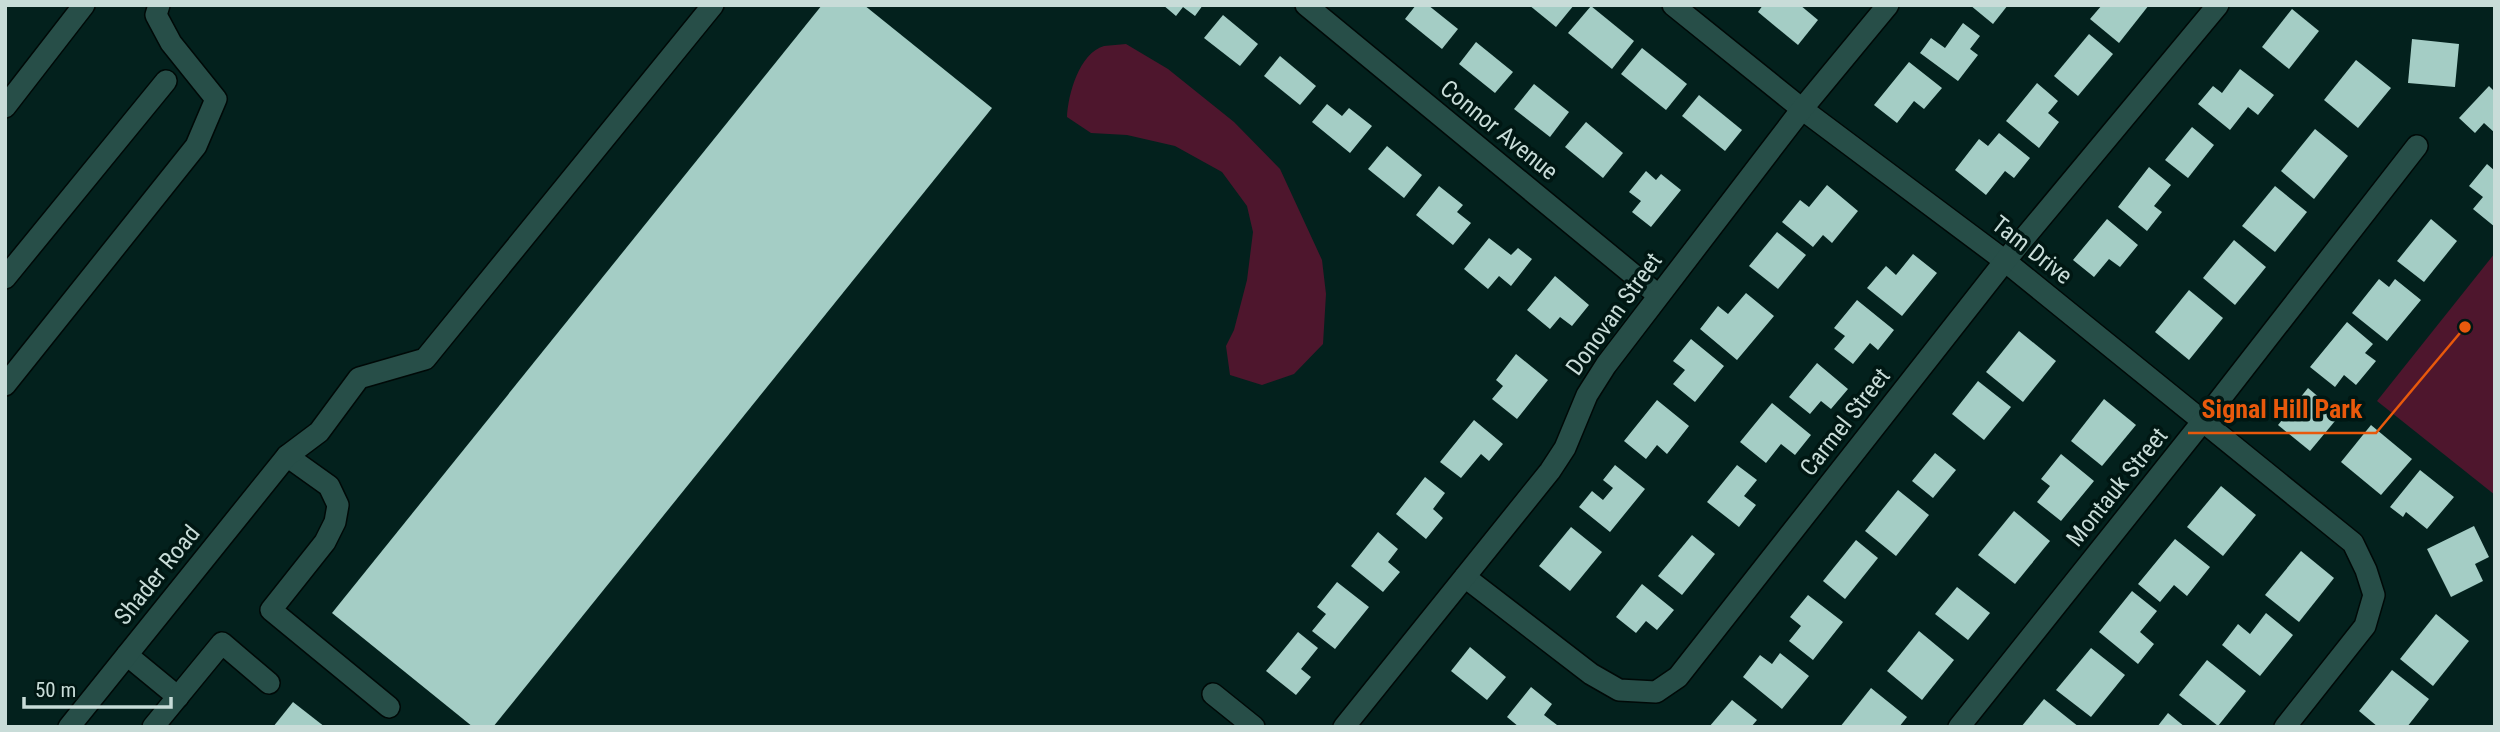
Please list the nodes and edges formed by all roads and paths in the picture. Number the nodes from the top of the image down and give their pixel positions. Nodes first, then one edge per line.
1 (84, 5) edge
2 (159, 5) edge
3 (713, 5) edge
4 (1306, 5) edge
5 (1674, 5) edge
6 (1888, 5) edge
7 (2218, 5) edge
8 (166, 81) dead end
9 (5, 107) edge
10 (1802, 109) junction
11 (2417, 146) dead end
12 (2005, 261) junction
13 (5, 278) edge
14 (1658, 295) junction
15 (5, 385) edge
16 (2203, 421) junction
17 (287, 456) junction
18 (1465, 577) junction
19 (127, 654) junction
20 (269, 683) dead end
21 (1213, 694) dead end
22 (178, 697) junction
23 (389, 706) dead end
24 (69, 727) edge
25 (153, 727) edge
26 (1254, 727) edge
27 (1344, 727) edge
28 (1959, 727) edge
29 (2285, 727) edge

1 - 9 street
2 - 15 street
3 - 17 street, Shader Road
4 - 14 street, Connor Avenue
5 - 10 street, Tam Drive
6 - 10 street, Donovan Street
7 - 12 street, Carmel Street
8 - 13 street
10 - 12 street, Tam Drive
10 - 14 street, Donovan Street
11 - 16 street, Montauk Street
12 - 16 street, Tam Drive
12 - 18 street, Carmel Street
14 - 18 street, Donovan Street
16 - 28 street, Montauk Street
16 - 29 street, Tam Drive
17 - 19 street, Shader Road
17 - 23 street
18 - 27 street, Donovan Street
19 - 22 street
19 - 24 street, Shader Road
20 - 22 street
21 - 26 street
22 - 25 street

